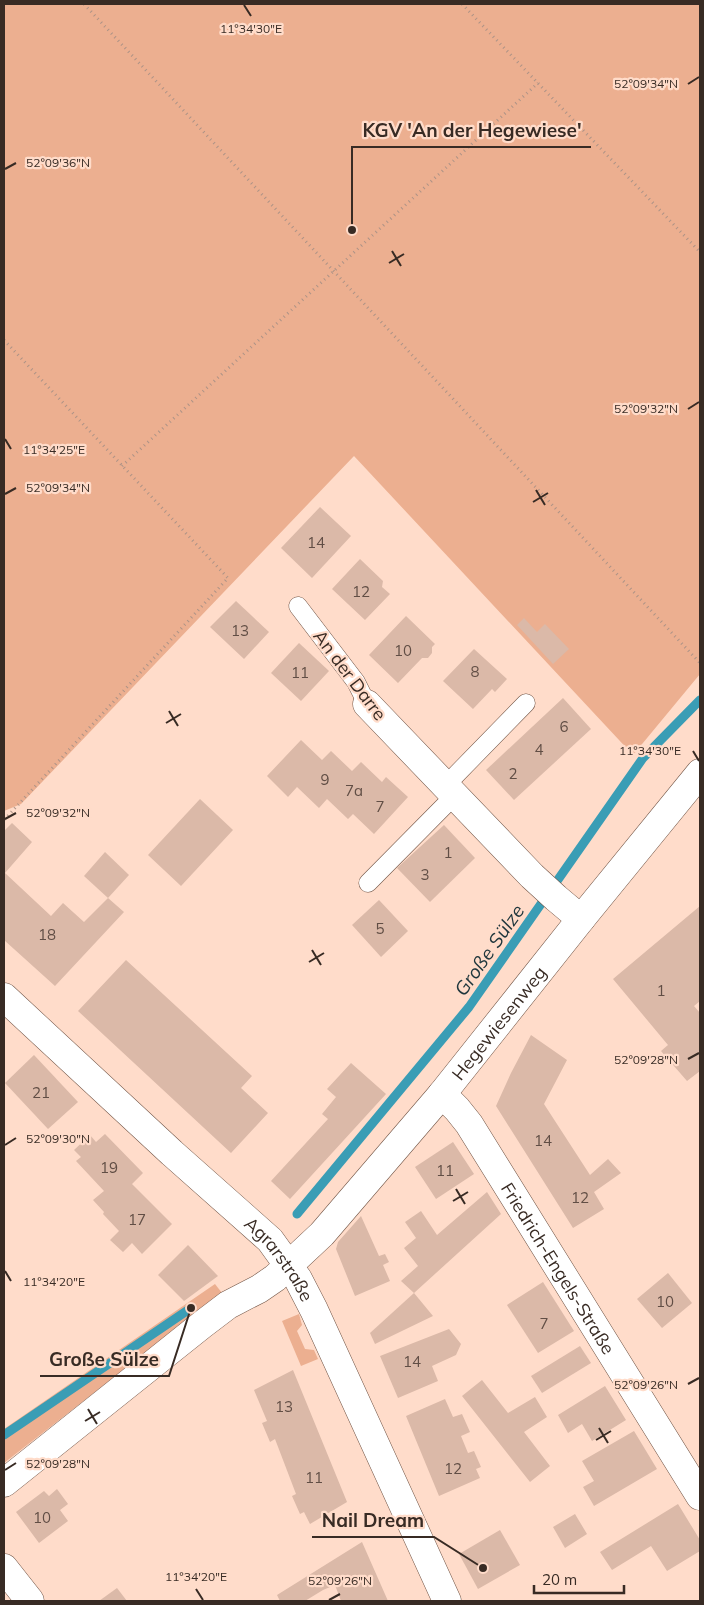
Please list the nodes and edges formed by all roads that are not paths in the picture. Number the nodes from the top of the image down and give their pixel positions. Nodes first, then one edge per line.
1 (298, 606) dead end
2 (526, 703) dead end
3 (367, 704) joint
4 (700, 773) edge
5 (450, 790) junction
6 (368, 883) dead end
7 (581, 919) junction
8 (4, 997) edge
9 (442, 1094) junction
10 (289, 1266) junction
11 (4, 1483) edge
12 (700, 1496) edge
13 (4, 1568) edge
14 (30, 1601) edge
15 (447, 1601) edge

1 - 3 lane, An der Darre
2 - 5 lane
3 - 5 street, An der Darre
4 - 7 street, Hegewiesenweg
5 - 6 lane
5 - 7 street, An der Darre
7 - 9 street, Hegewiesenweg
8 - 10 street, Agrarstraße
9 - 10 street, Hegewiesenweg
9 - 12 street, Friedrich-Engels-Straße
10 - 11 street, Hegewiesenweg
10 - 15 street, Agrarstraße
13 - 14 street

